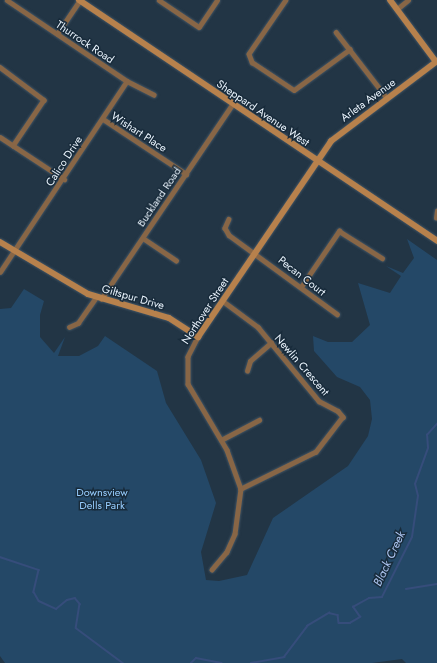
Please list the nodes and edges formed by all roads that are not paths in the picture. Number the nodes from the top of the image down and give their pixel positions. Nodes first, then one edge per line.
1 (7, 0) edge
2 (80, 0) edge
3 (159, 0) edge
4 (217, 0) edge
5 (286, 0) edge
6 (390, 0) edge
7 (408, 0) edge
8 (397, 9) junction
9 (336, 32) dead end
10 (57, 34) junction
11 (350, 49) junction
12 (437, 62) edge
13 (0, 67) edge
14 (127, 81) junction
15 (154, 95) dead end
16 (387, 98) junction
17 (232, 105) junction
18 (103, 119) junction
19 (0, 137) edge
20 (13, 146) junction
21 (317, 161) junction
22 (186, 174) junction
23 (64, 178) junction
24 (437, 211) edge
25 (436, 218) edge
26 (229, 219) dead end
27 (143, 238) junction
28 (437, 241) edge
29 (0, 242) edge
30 (15, 251) junction
31 (256, 251) junction
32 (382, 258) dead end
33 (176, 260) dead end
34 (0, 272) edge
35 (301, 287) junction
36 (98, 298) junction
37 (223, 301) junction
38 (337, 314) dead end
39 (69, 327) dead end
40 (198, 337) junction
41 (271, 344) junction
42 (247, 371) dead end
43 (260, 420) dead end
44 (221, 440) junction
45 (241, 490) junction
46 (212, 570) dead end

1 - 10 street, Thurrock Road
2 - 10 street
2 - 17 street, Sheppard Avenue West
3 - 4 street
5 - 11 street
6 - 8 street
7 - 8 street
8 - 12 street
9 - 11 street
10 - 14 street, Thurrock Road
11 - 16 street
12 - 16 street, Arleta Avenue
13 - 20 street
14 - 15 street, Thurrock Road
14 - 18 street, Calico Drive
16 - 21 street, Arleta Avenue
17 - 21 street, Sheppard Avenue West
17 - 22 street, Buckland Road
18 - 22 street, Wishart Place
18 - 23 street, Calico Drive
19 - 20 street
20 - 23 street
21 - 28 street, Sheppard Avenue West
21 - 31 street, Northover Street
22 - 27 street, Buckland Road
23 - 30 street, Calico Drive
24 - 25 street
26 - 31 street, Pecan Court
27 - 33 street
27 - 36 street, Buckland Road
29 - 30 street, Giltspur Drive
30 - 34 street, Calico Drive
30 - 36 street, Giltspur Drive
31 - 35 street, Pecan Court
31 - 37 street, Northover Street
32 - 35 street
35 - 38 street, Pecan Court
36 - 39 street, Buckland Road
36 - 40 street, Giltspur Drive
37 - 40 street, Northover Street
37 - 41 street, Newlin Crescent
40 - 44 street, Northover Street
41 - 42 street
41 - 45 street, Newlin Crescent
43 - 44 street
44 - 45 street, Northover Street
45 - 46 street, Northover Street

